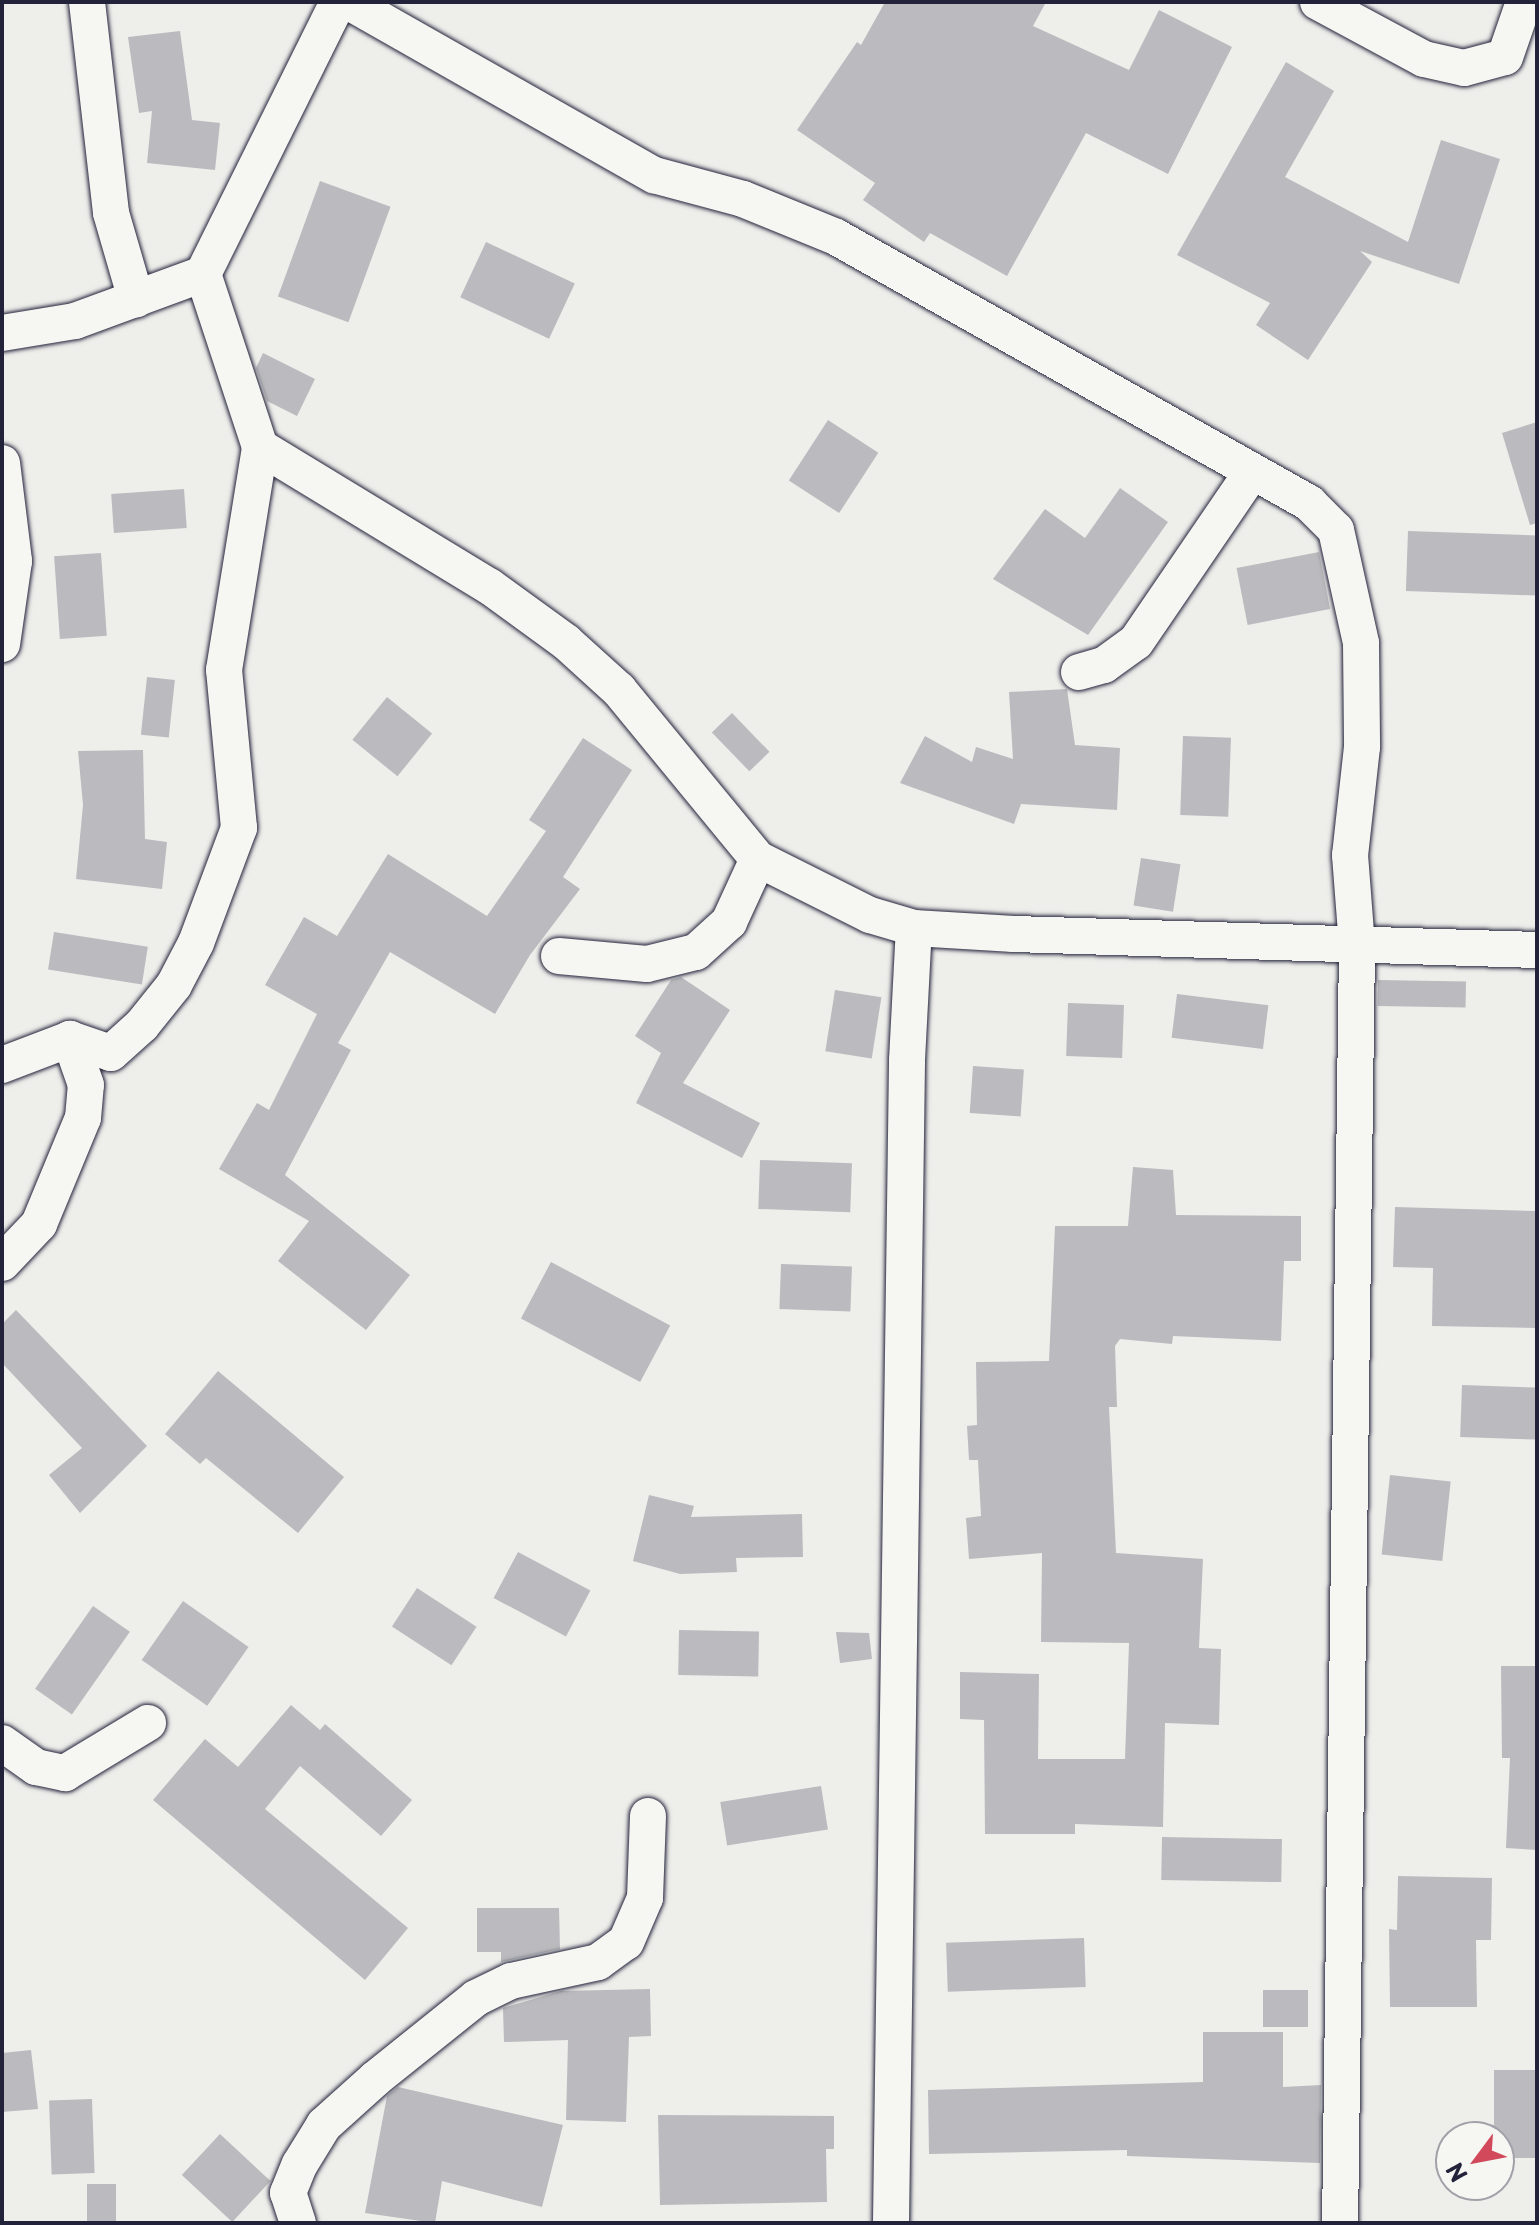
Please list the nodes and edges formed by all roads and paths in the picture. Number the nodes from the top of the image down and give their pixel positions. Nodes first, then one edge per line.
1 (87, 2) edge
2 (338, 2) edge
3 (349, 2) edge
4 (1318, 2) edge
5 (1524, 2) edge
6 (203, 274) junction
7 (136, 299) junction
8 (2, 333) edge
9 (260, 447) junction
10 (2, 463) edge
11 (1252, 472) junction
12 (2, 644) edge
13 (1079, 672) dead end
14 (758, 859) junction
15 (914, 928) junction
16 (1357, 946) junction
17 (1537, 950) edge
18 (559, 956) dead end
19 (70, 1039) junction
20 (2, 1065) edge
21 (2, 1263) edge
22 (148, 1723) dead end
23 (2, 1743) edge
24 (648, 1816) dead end
25 (298, 2223) edge
26 (891, 2223) edge
27 (1340, 2223) edge

1 - 7 street
2 - 6 street
3 - 11 street
4 - 5 street
6 - 7 street
6 - 9 street
7 - 8 street
9 - 14 street
9 - 19 street
10 - 12 street
11 - 13 street
11 - 16 street
14 - 15 street
14 - 18 street
15 - 16 street
15 - 26 street
16 - 17 street
16 - 27 street
19 - 20 street
19 - 21 street
22 - 23 street
24 - 25 street

